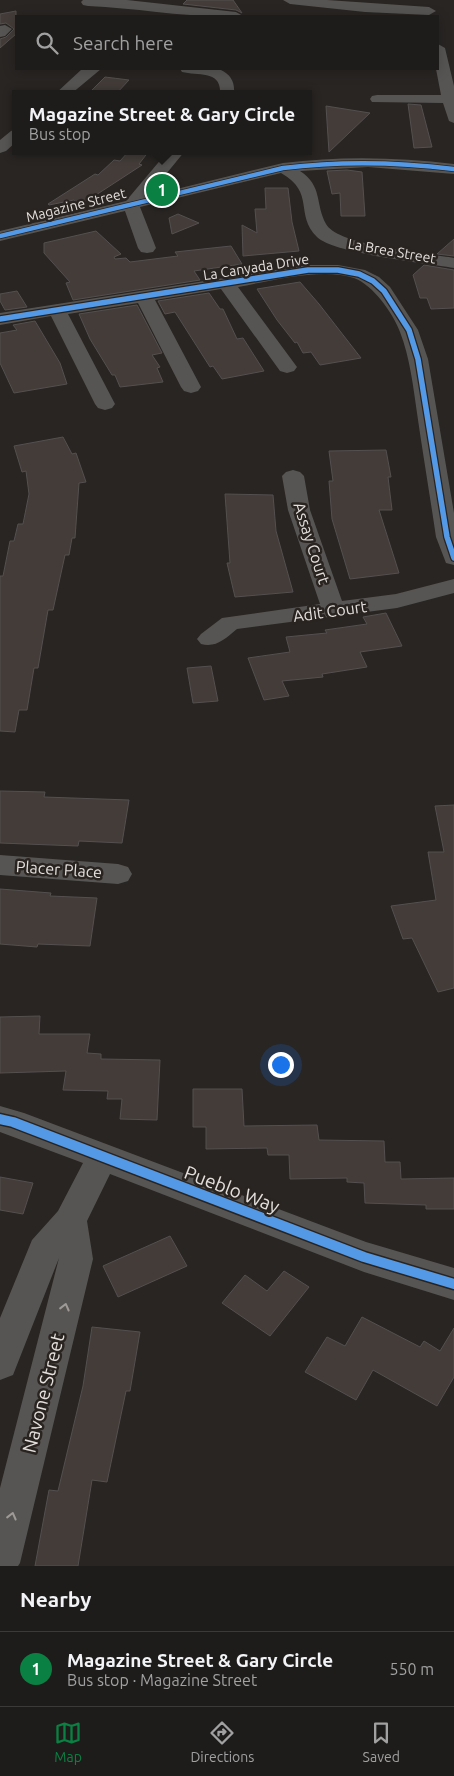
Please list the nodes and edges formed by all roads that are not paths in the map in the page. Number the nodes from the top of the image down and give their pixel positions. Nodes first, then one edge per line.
1 (290, 0) edge
2 (88, 2) dead end
3 (428, 9) edge
4 (227, 15) edge
5 (454, 49) edge
6 (439, 56) edge
7 (91, 70) edge
8 (193, 70) edge
9 (449, 78) edge
10 (67, 90) edge
11 (228, 90) edge
12 (377, 99) dead end
13 (450, 99) junction
14 (454, 118) edge
15 (12, 138) edge
16 (0, 148) edge
17 (177, 165) edge
18 (283, 168) junction
19 (454, 168) edge
20 (215, 184) junction
21 (131, 205) junction
22 (0, 236) edge
23 (147, 248) dead end
24 (454, 263) edge
25 (226, 283) junction
26 (144, 297) junction
27 (57, 311) junction
28 (0, 319) edge
29 (287, 367) dead end
30 (191, 386) dead end
31 (105, 404) dead end
32 (292, 476) dead end
33 (454, 558) edge
34 (454, 586) edge
35 (334, 610) junction
36 (209, 639) dead end
37 (0, 865) edge
38 (118, 874) dead end
39 (0, 1119) edge
40 (102, 1157) junction
41 (70, 1221) junction
42 (454, 1284) edge
43 (0, 1363) edge
44 (0, 1563) edge

1 - 3 street
2 - 4 street
5 - 6 street
6 - 9 street
7 - 10 street
8 - 11 street
9 - 13 street
12 - 13 street
13 - 14 street
15 - 16 street
17 - 20 street
17 - 21 street
18 - 19 street, Magazine Street
18 - 20 street, Magazine Street
18 - 24 street, La Brea Street
20 - 21 street, Magazine Street
21 - 22 street, Magazine Street
21 - 23 street
25 - 26 street, La Canyada Drive
25 - 29 street
25 - 33 street, La Canyada Drive
26 - 27 street, La Canyada Drive
26 - 30 street
27 - 28 street, La Canyada Drive
27 - 31 street
32 - 35 street, Assay Court
34 - 35 street, Adit Court
35 - 36 street, Adit Court
37 - 38 street, Placer Place
39 - 40 street, Pueblo Way
40 - 41 street
40 - 42 street, Pueblo Way
41 - 43 street
44 -> 41 street, Navone Street

